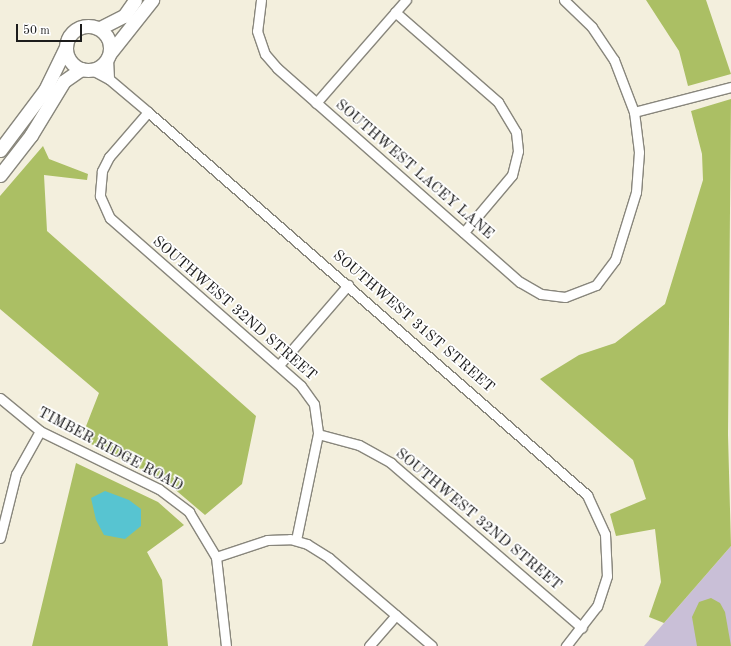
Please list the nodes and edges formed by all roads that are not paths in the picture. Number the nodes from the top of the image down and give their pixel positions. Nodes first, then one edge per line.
1 (135, 0) edge
2 (152, 0) edge
3 (261, 0) edge
4 (406, 0) edge
5 (564, 0) edge
6 (395, 12) junction
7 (100, 28) junction
8 (66, 47) junction
9 (109, 56) junction
10 (87, 70) junction
11 (109, 79) junction
12 (731, 87) edge
13 (316, 103) junction
14 (148, 112) junction
15 (634, 112) junction
16 (0, 150) edge
17 (0, 175) edge
18 (464, 232) junction
19 (348, 285) junction
20 (279, 366) junction
21 (0, 398) edge
22 (40, 431) junction
23 (318, 434) junction
24 (0, 538) edge
25 (296, 540) junction
26 (216, 557) junction
27 (396, 615) junction
28 (582, 628) junction
29 (226, 646) edge
30 (369, 646) edge
31 (432, 646) edge
32 (566, 646) edge

1 - 7 main road
2 - 9 main road
3 - 13 street, SOUTHWEST LACEY LANE
4 - 6 street
5 - 15 street
6 - 13 street
6 - 18 street
7 - 8 main road
7 - 9 main road
8 - 10 main road
8 - 16 main road
9 - 10 main road
9 - 11 street
10 - 11 street, SOUTHWEST 31ST STREET
10 - 17 main road
11 - 14 street, SOUTHWEST 31ST STREET
12 - 15 street
13 - 18 street, SOUTHWEST LACEY LANE
14 - 19 street, SOUTHWEST 31ST STREET
14 - 20 street, SOUTHWEST 32ND STREET
15 - 18 street, SOUTHWEST LACEY LANE
19 - 20 street
19 - 28 street, SOUTHWEST 31ST STREET
20 - 23 street, SOUTHWEST 32ND STREET
21 - 22 street, TIMBER RIDGE ROAD
22 - 24 street
22 - 26 street, TIMBER RIDGE ROAD
23 - 25 street
23 - 28 street, SOUTHWEST 32ND STREET
25 - 26 street
25 - 27 street
26 - 29 street, TIMBER RIDGE ROAD
27 - 30 street
27 - 31 street
28 - 32 street, SOUTHWEST 31ST STREET

